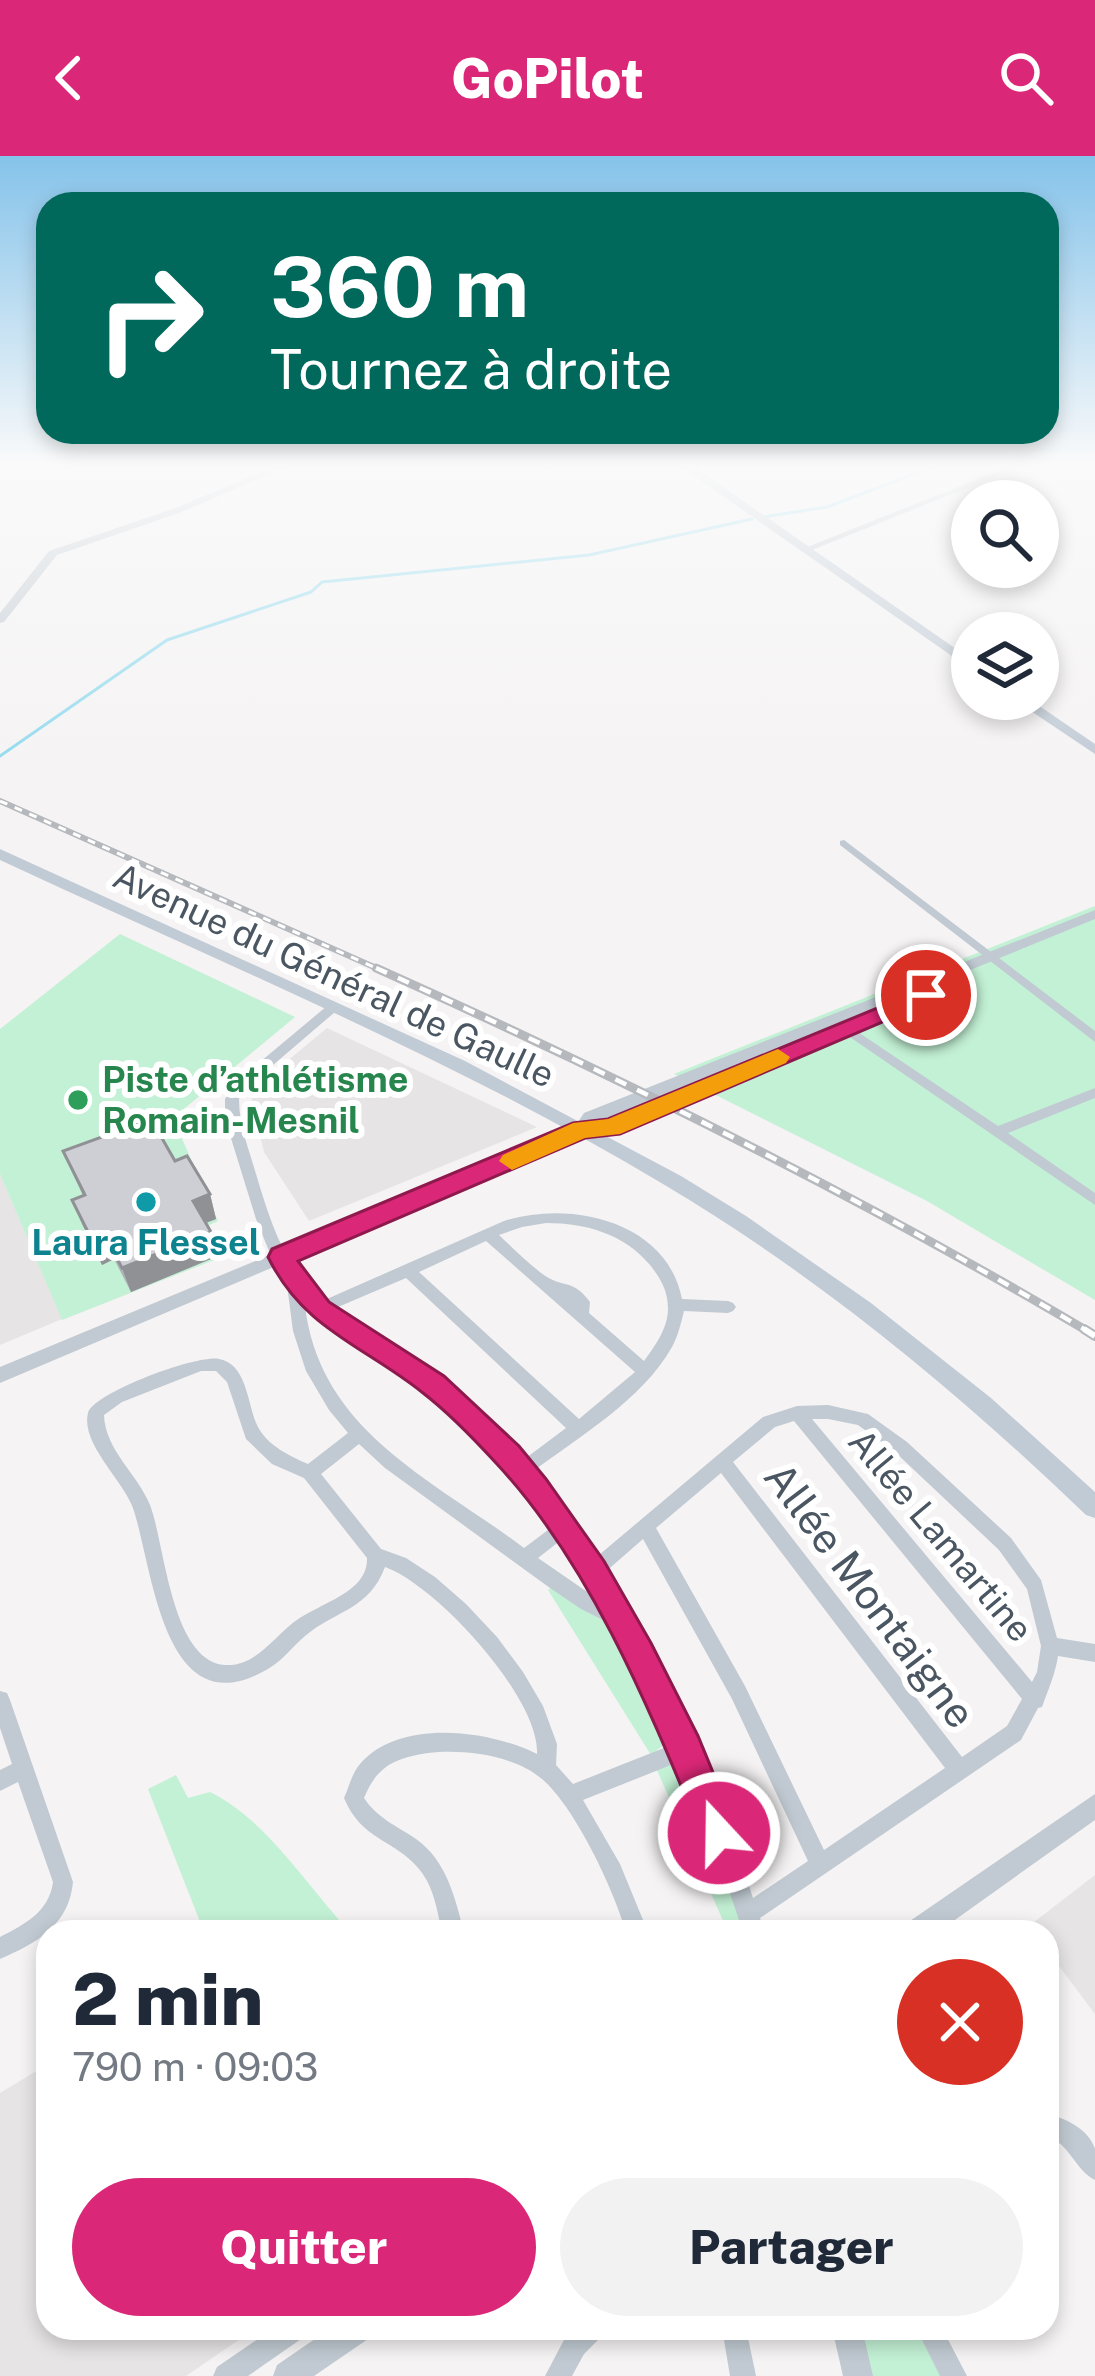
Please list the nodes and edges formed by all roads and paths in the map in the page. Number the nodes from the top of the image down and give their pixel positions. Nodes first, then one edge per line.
1 (43, 566) edge
2 (827, 566) edge
3 (0, 620) edge
4 (951, 652) edge
5 (1051, 720) edge
6 (1095, 750) edge
7 (844, 843) dead end
8 (0, 854) edge
9 (1095, 914) edge
10 (1095, 925) edge
11 (994, 961) junction
12 (331, 1009) junction
13 (846, 1028) junction
14 (1095, 1038) edge
15 (1095, 1093) edge
16 (582, 1130) junction
17 (998, 1132) junction
18 (1095, 1200) edge
19 (489, 1235) junction
20 (282, 1257) junction
21 (408, 1271) junction
22 (295, 1282) junction
23 (677, 1305) junction
24 (728, 1307) dead end
25 (326, 1314) junction
26 (300, 1332) junction
27 (646, 1372) junction
28 (0, 1375) edge
29 (797, 1413) junction
30 (576, 1427) junction
31 (358, 1436) junction
32 (723, 1462) junction
33 (521, 1471) junction
34 (310, 1473) junction
35 (1095, 1507) edge
36 (645, 1526) junction
37 (563, 1528) junction
38 (375, 1556) junction
39 (525, 1558) junction
40 (593, 1571) junction
41 (620, 1619) junction
42 (1051, 1646) junction
43 (1095, 1653) edge
44 (0, 1700) edge
45 (1034, 1700) junction
46 (686, 1749) junction
47 (24, 1768) junction
48 (547, 1770) junction
49 (960, 1771) junction
50 (0, 1781) edge
51 (571, 1795) junction
52 (1095, 1807) edge
53 (820, 1864) junction
54 (47, 1920) edge
55 (450, 1920) edge
56 (631, 1920) edge
57 (751, 1920) edge
58 (754, 1920) edge
59 (933, 1920) edge
60 (36, 1927) edge
61 (0, 1948) edge
62 (1059, 2127) edge
63 (1095, 2168) edge
64 (278, 2340) edge
65 (340, 2340) edge
66 (580, 2340) edge
67 (736, 2340) edge
68 (850, 2340) edge
69 (934, 2340) edge
70 (226, 2376) edge
71 (287, 2376) edge
72 (558, 2376) edge
73 (742, 2376) edge
74 (858, 2376) edge
75 (953, 2376) edge

1 - 3 street
2 - 4 main road
5 - 6 main road
7 - 11 street
8 - 12 main road, Avenue du Général de Gaulle
9 - 11 street
10 - 11 street
11 - 13 street
11 - 14 street
11 - 16 street
12 - 16 main road, Avenue du Général de Gaulle
12 - 20 street
13 - 16 street
13 - 17 street
15 - 17 street
16 - 20 street
16 - 35 main road, Avenue du Général de Gaulle
17 - 18 street
19 - 21 street
19 - 23 street
19 - 27 street
20 - 22 street
20 - 28 street
21 - 25 street
21 - 30 street
22 - 25 street
22 - 26 street
23 - 24 street
23 - 27 street
25 - 26 street
25 - 33 street
26 - 31 street
27 - 30 street
29 - 32 street
29 - 42 street
29 - 45 street, Allée Lamartine
30 - 33 street
31 - 34 street
31 - 39 street
32 - 36 street
32 - 49 street, Allée Montaigne
33 - 37 street
34 - 38 street
34 - 38 street
36 - 40 street
36 - 53 street
37 - 39 street
37 - 40 street
38 - 48 street
39 - 41 street
40 - 41 street
41 - 46 street
42 - 43 street
42 - 45 street
44 - 47 street
45 - 49 street
46 - 51 street
46 - 57 street
47 - 50 street
47 - 54 street
48 - 51 street
48 - 55 street
49 - 53 street
51 - 56 street
52 - 59 street
53 - 58 street
60 - 61 street
62 - 63 street
64 - 70 street
65 - 71 street
66 - 72 street
67 - 73 street
68 - 74 street
69 - 75 street

